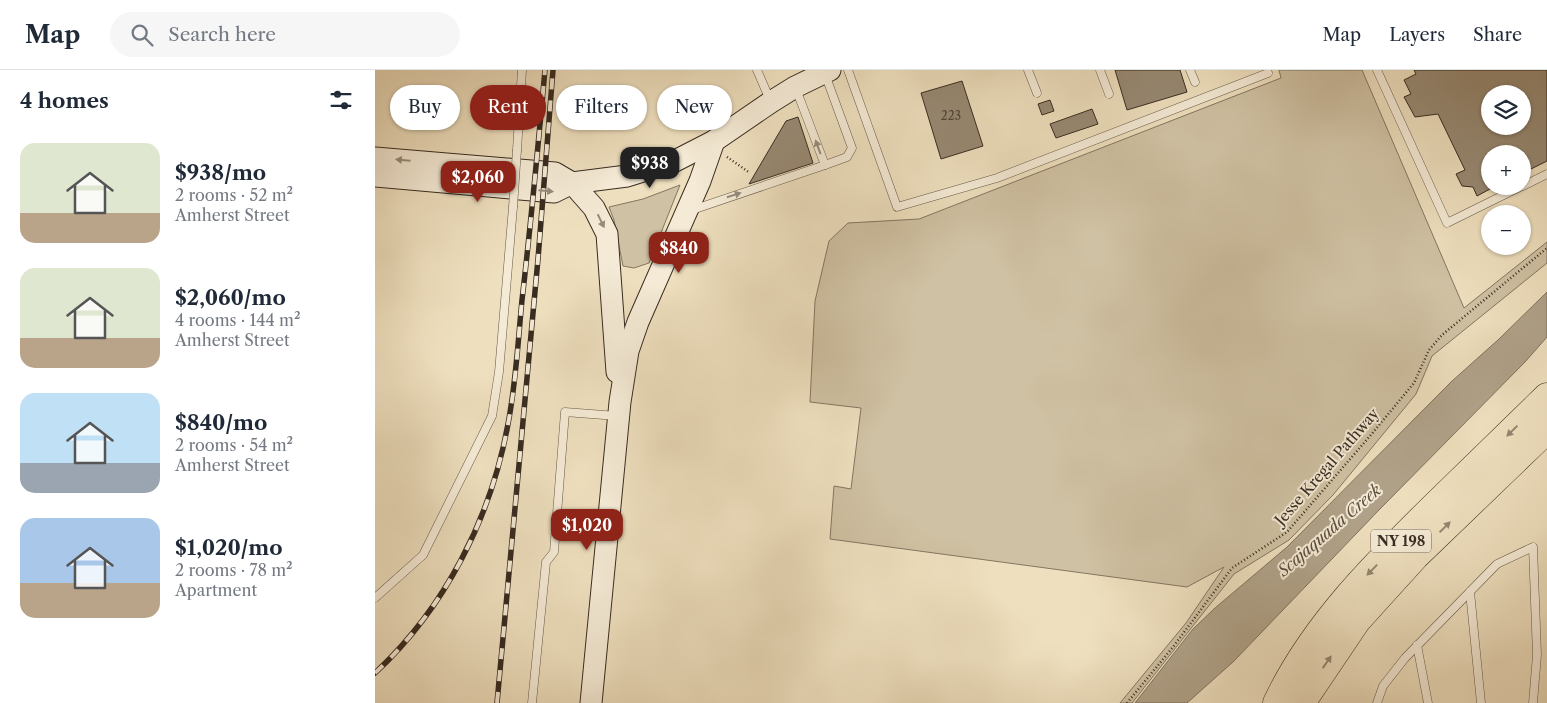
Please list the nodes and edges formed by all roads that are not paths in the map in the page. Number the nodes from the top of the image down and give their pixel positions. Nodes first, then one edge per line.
1 (522, 70) edge
2 (757, 70) edge
3 (848, 70) edge
4 (1028, 70) edge
5 (1100, 70) edge
6 (1190, 70) edge
7 (1377, 70) edge
8 (827, 71) edge
9 (1269, 73) dead end
10 (1195, 82) dead end
11 (795, 87) junction
12 (1037, 93) dead end
13 (1109, 94) dead end
14 (771, 102) junction
15 (720, 149) junction
16 (375, 158) edge
17 (825, 165) junction
18 (1547, 174) edge
19 (375, 176) edge
20 (1531, 182) edge
21 (571, 183) junction
22 (1504, 195) edge
23 (687, 211) junction
24 (1547, 397) edge
25 (619, 409) junction
26 (1547, 429) edge
27 (1469, 592) junction
28 (375, 598) edge
29 (1417, 645) junction
30 (533, 703) edge
31 (591, 703) edge
32 (1277, 703) edge
33 (1301, 703) edge
34 (1377, 703) edge
35 (1428, 703) edge
36 (1481, 703) edge
37 (1533, 703) edge

1 - 28 lane, bridge
2 - 14 lane
3 - 9 lane
4 - 12 lane
5 - 13 lane
6 - 10 lane
7 - 22 lane
8 - 11 main road
8 - 17 lane
11 - 14 main road
17 -> 11 lane
14 - 15 main road
15 - 21 main road
15 - 23 main road
21 -> 16 main road
23 -> 17 lane
18 - 20 lane
19 -> 21 main road
21 -> 25 main road
23 - 25 main road
24 -> 32 highway, NY 198
25 - 30 lane
25 - 31 main road
33 -> 26 highway, NY 198
27 - 29 lane
27 - 36 lane
27 - 37 lane
29 - 34 lane
29 - 35 lane

